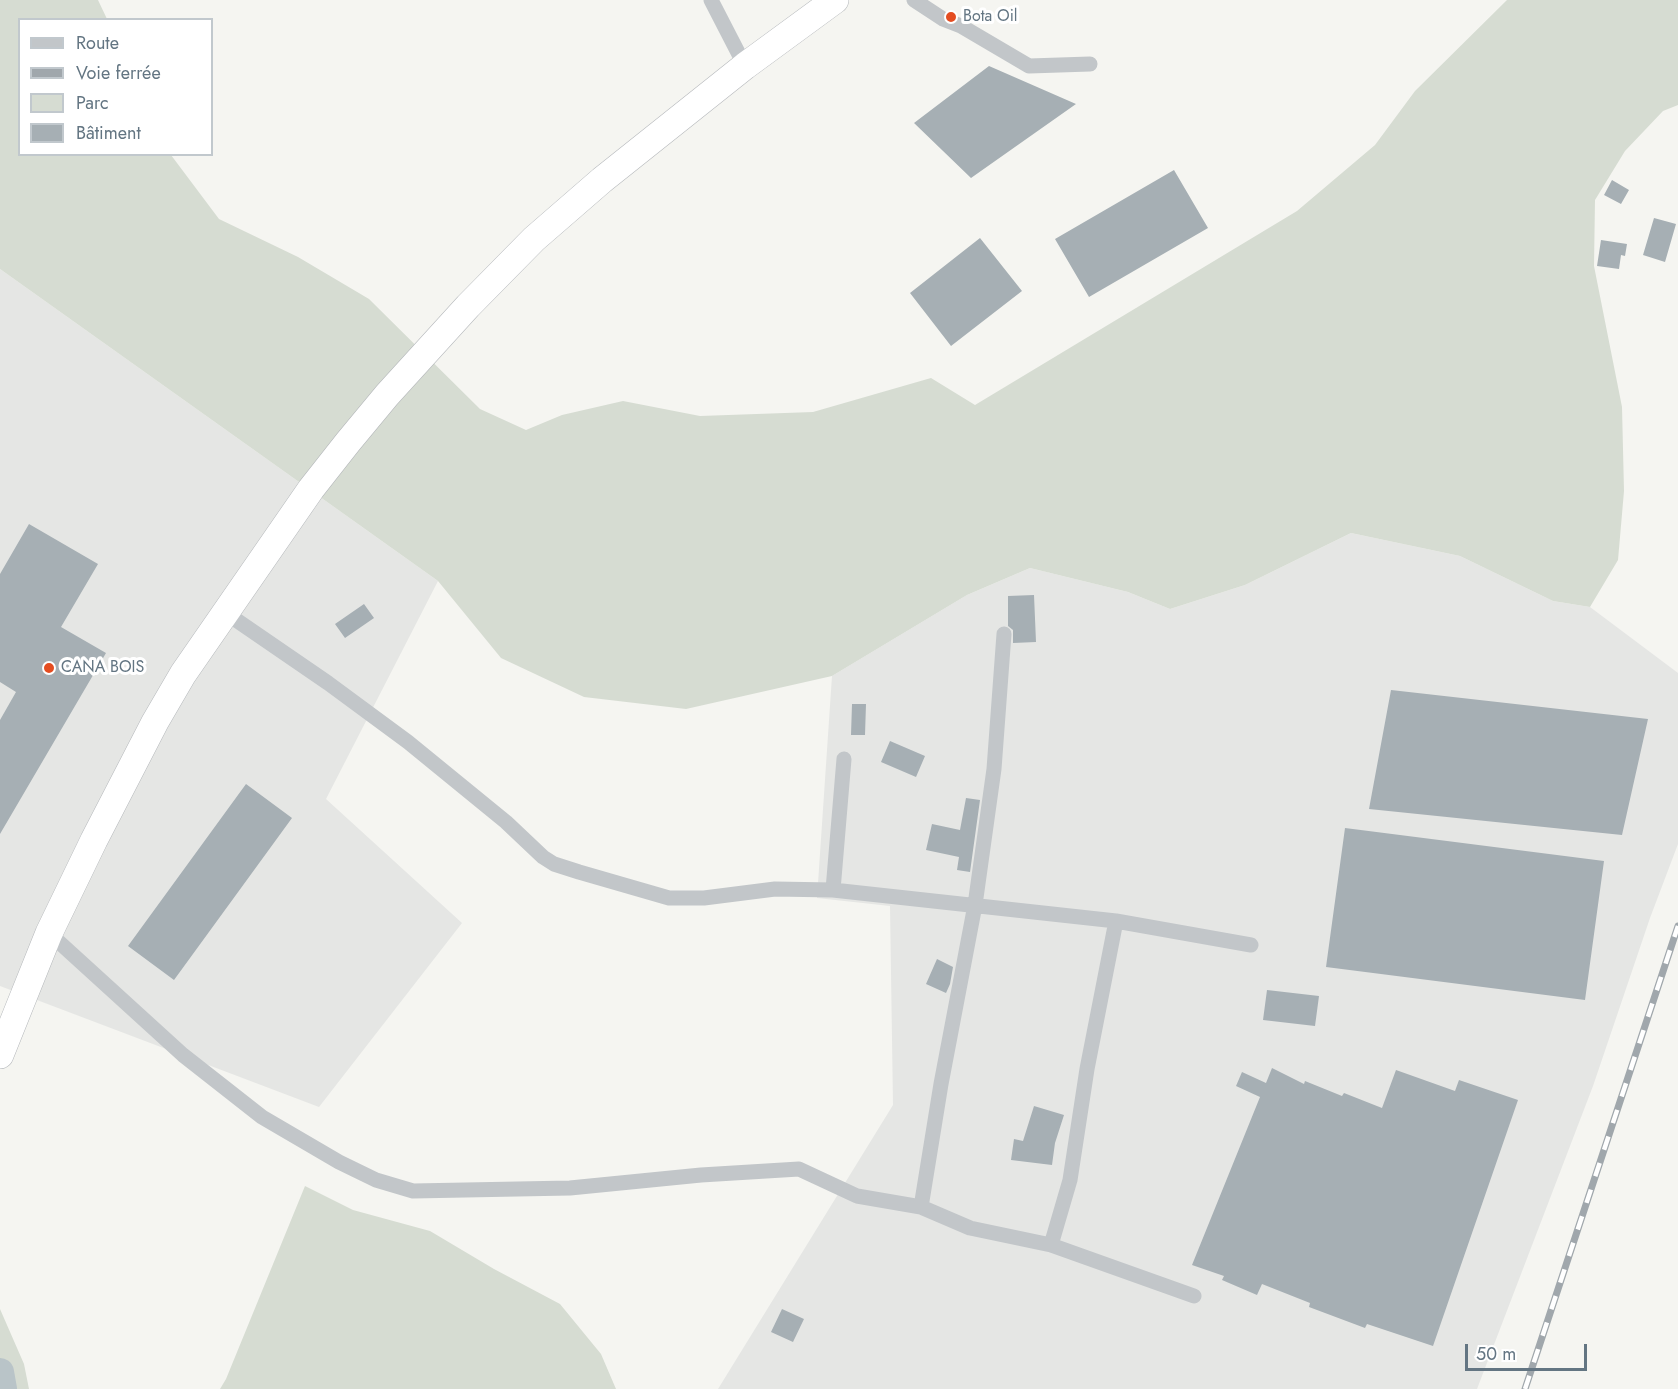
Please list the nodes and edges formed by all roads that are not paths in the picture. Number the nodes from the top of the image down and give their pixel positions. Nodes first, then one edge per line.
1 (711, 0) edge
2 (835, 0) edge
3 (914, 0) edge
4 (1090, 64) dead end
5 (745, 66) junction
6 (226, 613) junction
7 (1004, 634) dead end
8 (844, 759) dead end
9 (833, 890) junction
10 (975, 905) junction
11 (1116, 921) junction
12 (49, 933) junction
13 (1251, 945) dead end
14 (0, 1055) edge
15 (921, 1207) junction
16 (1051, 1245) junction
17 (1194, 1296) dead end

1 - 5 street
2 - 5 highway
3 - 4 street
5 - 6 highway
6 - 9 street
6 - 12 highway
7 - 10 street
8 - 9 street
9 - 10 street
10 - 11 street
10 - 15 street
11 - 13 street
11 - 16 street
12 - 14 highway
12 - 15 street
15 - 16 street
16 - 17 street

